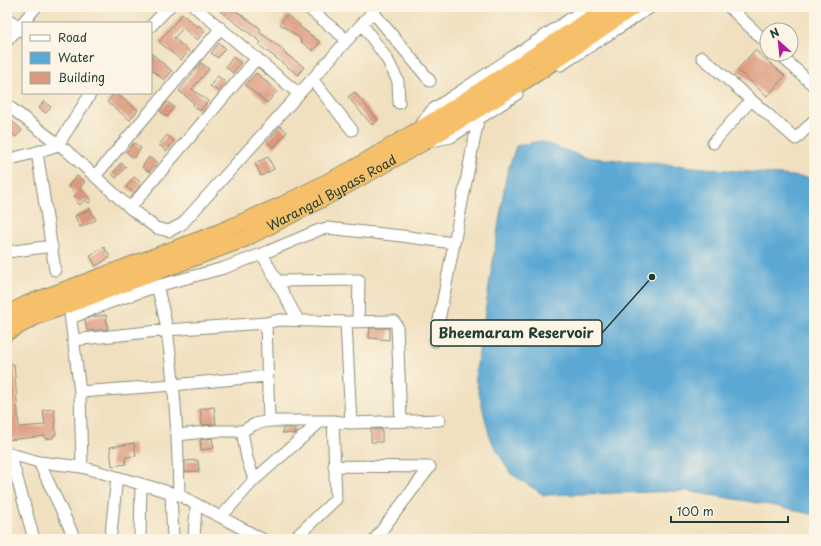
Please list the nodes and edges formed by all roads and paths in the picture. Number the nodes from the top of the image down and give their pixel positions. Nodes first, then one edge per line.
1 (36, 7) edge
2 (169, 7) edge
3 (196, 7) edge
4 (307, 7) edge
5 (588, 7) edge
6 (609, 7) edge
7 (633, 7) edge
8 (652, 7) edge
9 (728, 7) edge
10 (375, 9) edge
11 (7, 18) edge
12 (26, 22) edge
13 (362, 24) junction
14 (152, 25) edge
15 (221, 28) junction
16 (21, 29) edge
17 (759, 36) edge
18 (347, 40) junction
19 (7, 41) edge
20 (702, 57) dead end
21 (257, 58) junction
22 (788, 62) edge
23 (312, 79) junction
24 (430, 81) dead end
25 (814, 86) edge
26 (90, 94) edge
27 (299, 94) junction
28 (751, 100) junction
29 (399, 103) dead end
30 (7, 105) edge
31 (478, 120) junction
32 (814, 120) edge
33 (352, 130) dead end
34 (420, 137) junction
35 (713, 143) dead end
36 (58, 145) junction
37 (37, 152) junction
38 (7, 160) edge
39 (95, 176) junction
40 (130, 208) junction
41 (453, 243) junction
42 (52, 246) junction
43 (7, 252) edge
44 (262, 254) junction
45 (55, 270) dead end
46 (277, 281) junction
47 (157, 286) junction
48 (70, 311) junction
49 (7, 314) edge
50 (298, 320) junction
51 (358, 321) junction
52 (346, 322) junction
53 (266, 323) junction
54 (167, 330) junction
55 (7, 332) edge
56 (73, 340) junction
57 (435, 341) dead end
58 (267, 376) junction
59 (173, 385) junction
60 (80, 392) junction
61 (440, 420) dead end
62 (269, 421) junction
63 (321, 421) junction
64 (333, 421) junction
65 (401, 421) junction
66 (351, 423) junction
67 (242, 431) junction
68 (178, 435) junction
69 (9, 453) edge
70 (40, 462) junction
71 (334, 466) junction
72 (82, 467) junction
73 (117, 477) junction
74 (254, 480) junction
75 (141, 484) junction
76 (175, 494) junction
77 (196, 504) junction
78 (221, 517) junction
79 (111, 533) dead end
80 (34, 539) edge
81 (75, 539) edge
82 (140, 539) edge
83 (173, 539) edge
84 (194, 539) edge
85 (262, 539) edge
86 (294, 539) edge
87 (375, 539) edge

1 - 12 street
2 - 14 street
3 - 15 street
4 - 18 street
5 - 34 street
6 - 34 highway, Warangal Bypass Road
7 - 34 highway, Warangal Bypass Road
8 - 31 street
9 - 17 street
10 - 13 street
10 - 24 street
11 - 16 street
13 - 18 street
13 - 29 street
15 - 21 street
15 - 39 street
16 - 19 street
18 - 23 street
20 - 28 street
21 - 27 street
21 - 40 street
22 - 25 street
23 - 27 street
23 - 33 street
26 - 36 street
27 - 40 street
28 - 32 street
28 - 35 street
30 - 36 street
31 - 34 street
31 - 41 street
34 - 48 highway, Warangal Bypass Road
34 - 49 highway, Warangal Bypass Road
36 - 37 street
36 - 39 street
37 - 38 street
37 - 42 street
39 - 40 street
41 - 44 street
41 - 57 street
42 - 43 street
42 - 45 street
44 - 46 street
44 - 47 street
46 - 50 street
46 - 51 street
47 - 48 street
47 - 54 street
48 - 55 highway, Warangal Bypass Road
48 - 56 street
50 - 52 street
50 - 53 street
51 - 52 street
51 - 65 street
52 - 66 street
53 - 54 street
53 - 58 street
54 - 56 street
54 - 59 street
56 - 60 street
58 - 59 street
58 - 62 street
59 - 60 street
59 - 68 street
60 - 72 street
61 - 65 street
62 - 63 street
62 - 67 street
63 - 64 street
63 - 74 street
64 - 66 street
64 - 71 street
65 - 66 street
67 - 68 street
67 - 74 street
68 - 76 street
69 - 70 street
69 - 80 street
70 - 72 street
70 - 81 street
71 - 86 street
71 - 87 street
72 - 73 street
73 - 75 street
73 - 79 street
74 - 78 street
75 - 76 street
75 - 82 street
76 - 77 street
76 - 83 street
77 - 78 street
77 - 84 street
78 - 85 street

